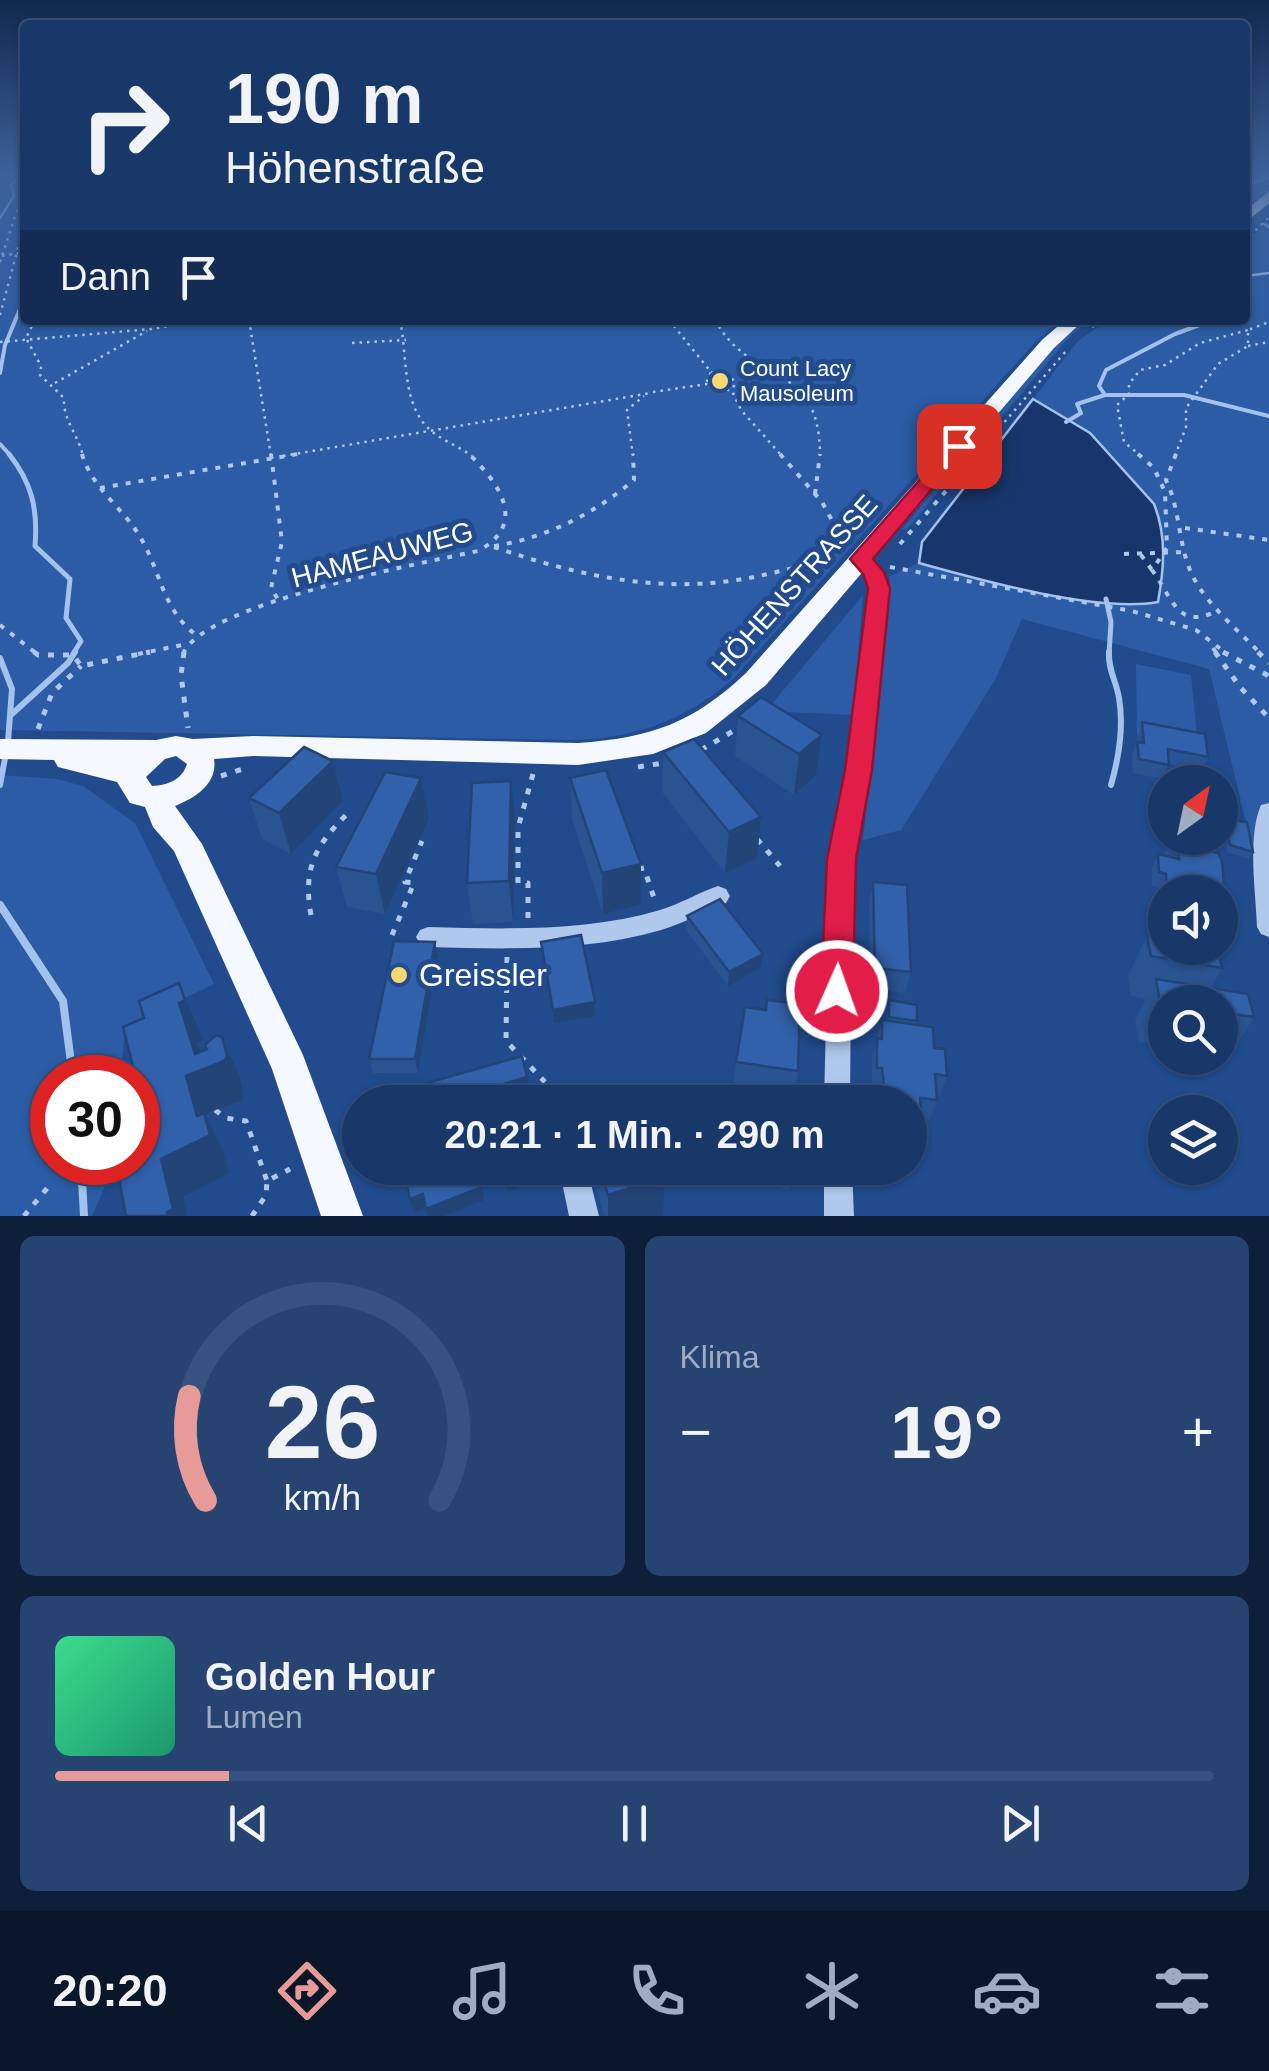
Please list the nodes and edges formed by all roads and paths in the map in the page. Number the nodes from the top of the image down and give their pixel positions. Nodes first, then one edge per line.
1 (10, 231) edge
2 (20, 240) edge
3 (20, 253) edge
4 (16, 254) junction
5 (2, 256) edge
6 (0, 262) edge
7 (0, 315) edge
8 (1269, 322) edge
9 (32, 325) edge
10 (175, 325) edge
11 (250, 325) edge
12 (402, 325) edge
13 (673, 325) edge
14 (718, 325) edge
15 (151, 329) junction
16 (1079, 330) edge
17 (1248, 330) junction
18 (26, 338) junction
19 (406, 340) junction
20 (0, 342) edge
21 (1269, 342) edge
22 (352, 343) dead end
23 (1248, 346) junction
24 (710, 372) junction
25 (54, 384) junction
26 (707, 384) junction
27 (732, 391) junction
28 (651, 393) junction
29 (428, 429) junction
30 (270, 456) junction
31 (100, 488) junction
32 (814, 494) junction
33 (1183, 528) junction
34 (1269, 540) edge
35 (492, 546) junction
36 (1185, 552) junction
37 (1124, 554) dead end
38 (1140, 554) junction
39 (1162, 555) junction
40 (863, 566) junction
41 (1152, 570) junction
42 (279, 601) junction
43 (1219, 610) junction
44 (0, 625) edge
45 (196, 635) junction
46 (187, 644) junction
47 (1212, 646) junction
48 (1269, 663) edge
49 (81, 666) junction
50 (1269, 676) edge
51 (1269, 718) edge
52 (0, 749) edge
53 (34, 750) junction
54 (156, 751) junction
55 (186, 763) junction
56 (534, 773) dead end
57 (130, 774) junction
58 (1269, 811) edge
59 (346, 815) dead end
60 (755, 838) edge
61 (422, 841) dead end
62 (780, 866) dead end
63 (634, 870) edge
64 (718, 896) edge
65 (312, 915) dead end
66 (661, 920) junction
67 (1269, 927) edge
68 (392, 936) dead end
69 (428, 937) edge
70 (529, 938) junction
71 (507, 968) dead end
72 (545, 1085) edge
73 (836, 1085) edge
74 (214, 1110) dead end
75 (290, 1169) dead end
76 (266, 1180) junction
77 (577, 1185) edge
78 (838, 1185) edge
79 (49, 1186) dead end
80 (24, 1216) edge
81 (252, 1216) edge
82 (342, 1216) edge
83 (584, 1216) edge
84 (839, 1216) edge

1 - 5 path
2 - 4 path
3 - 4 path
4 - 5 path
4 - 7 path
5 - 6 path
8 - 17 path
9 - 18 path
10 - 15 path
11 - 30 path
12 - 19 path
13 - 24 path
14 - 32 path
15 - 18 path
15 - 25 path
16 - 40 path
16 - 40 main road, HÖHENSTRASSE
17 - 23 path
17 - 39 path
18 - 20 path
18 - 25 path
19 - 22 path
19 - 29 path
21 - 23 path
23 - 33 path
24 - 26 path
24 - 27 path
25 - 31 path
26 - 27 path
26 - 28 path
27 - 32 path
28 - 29 path
28 - 35 path
29 - 30 path
29 - 35 path, HAMEAUWEG
30 - 31 path
30 - 42 path
31 - 45 path
32 - 40 path
33 - 34 path
33 - 36 path
35 - 40 path
35 - 42 path, HAMEAUWEG
36 - 39 path
36 - 43 path
37 - 38 path
38 - 39 path
38 - 41 path
39 - 41 path
40 - 47 path
40 - 55 main road, HÖHENSTRASSE
40 - 73 street
41 - 43 path
42 - 45 path, HAMEAUWEG
43 - 48 path
44 - 49 path
45 - 46 path, HAMEAUWEG
46 - 49 path
46 - 55 path
47 - 50 path
47 - 51 path
49 - 53 path
52 - 53 main road
53 - 54 main road, HÖHENSTRASSE
53 - 57 main road
54 - 55 main road, HÖHENSTRASSE
54 - 57 main road
55 - 57 main road
55 - 82 main road
56 - 70 path
58 - 67 street
59 - 65 path
60 - 62 path
61 - 68 path
63 - 66 path
64 - 66 street
66 - 70 street
69 - 70 street
71 - 72 path
74 - 76 path
75 - 76 path
76 - 81 path
77 - 83 street
78 - 84 street
79 - 80 path

